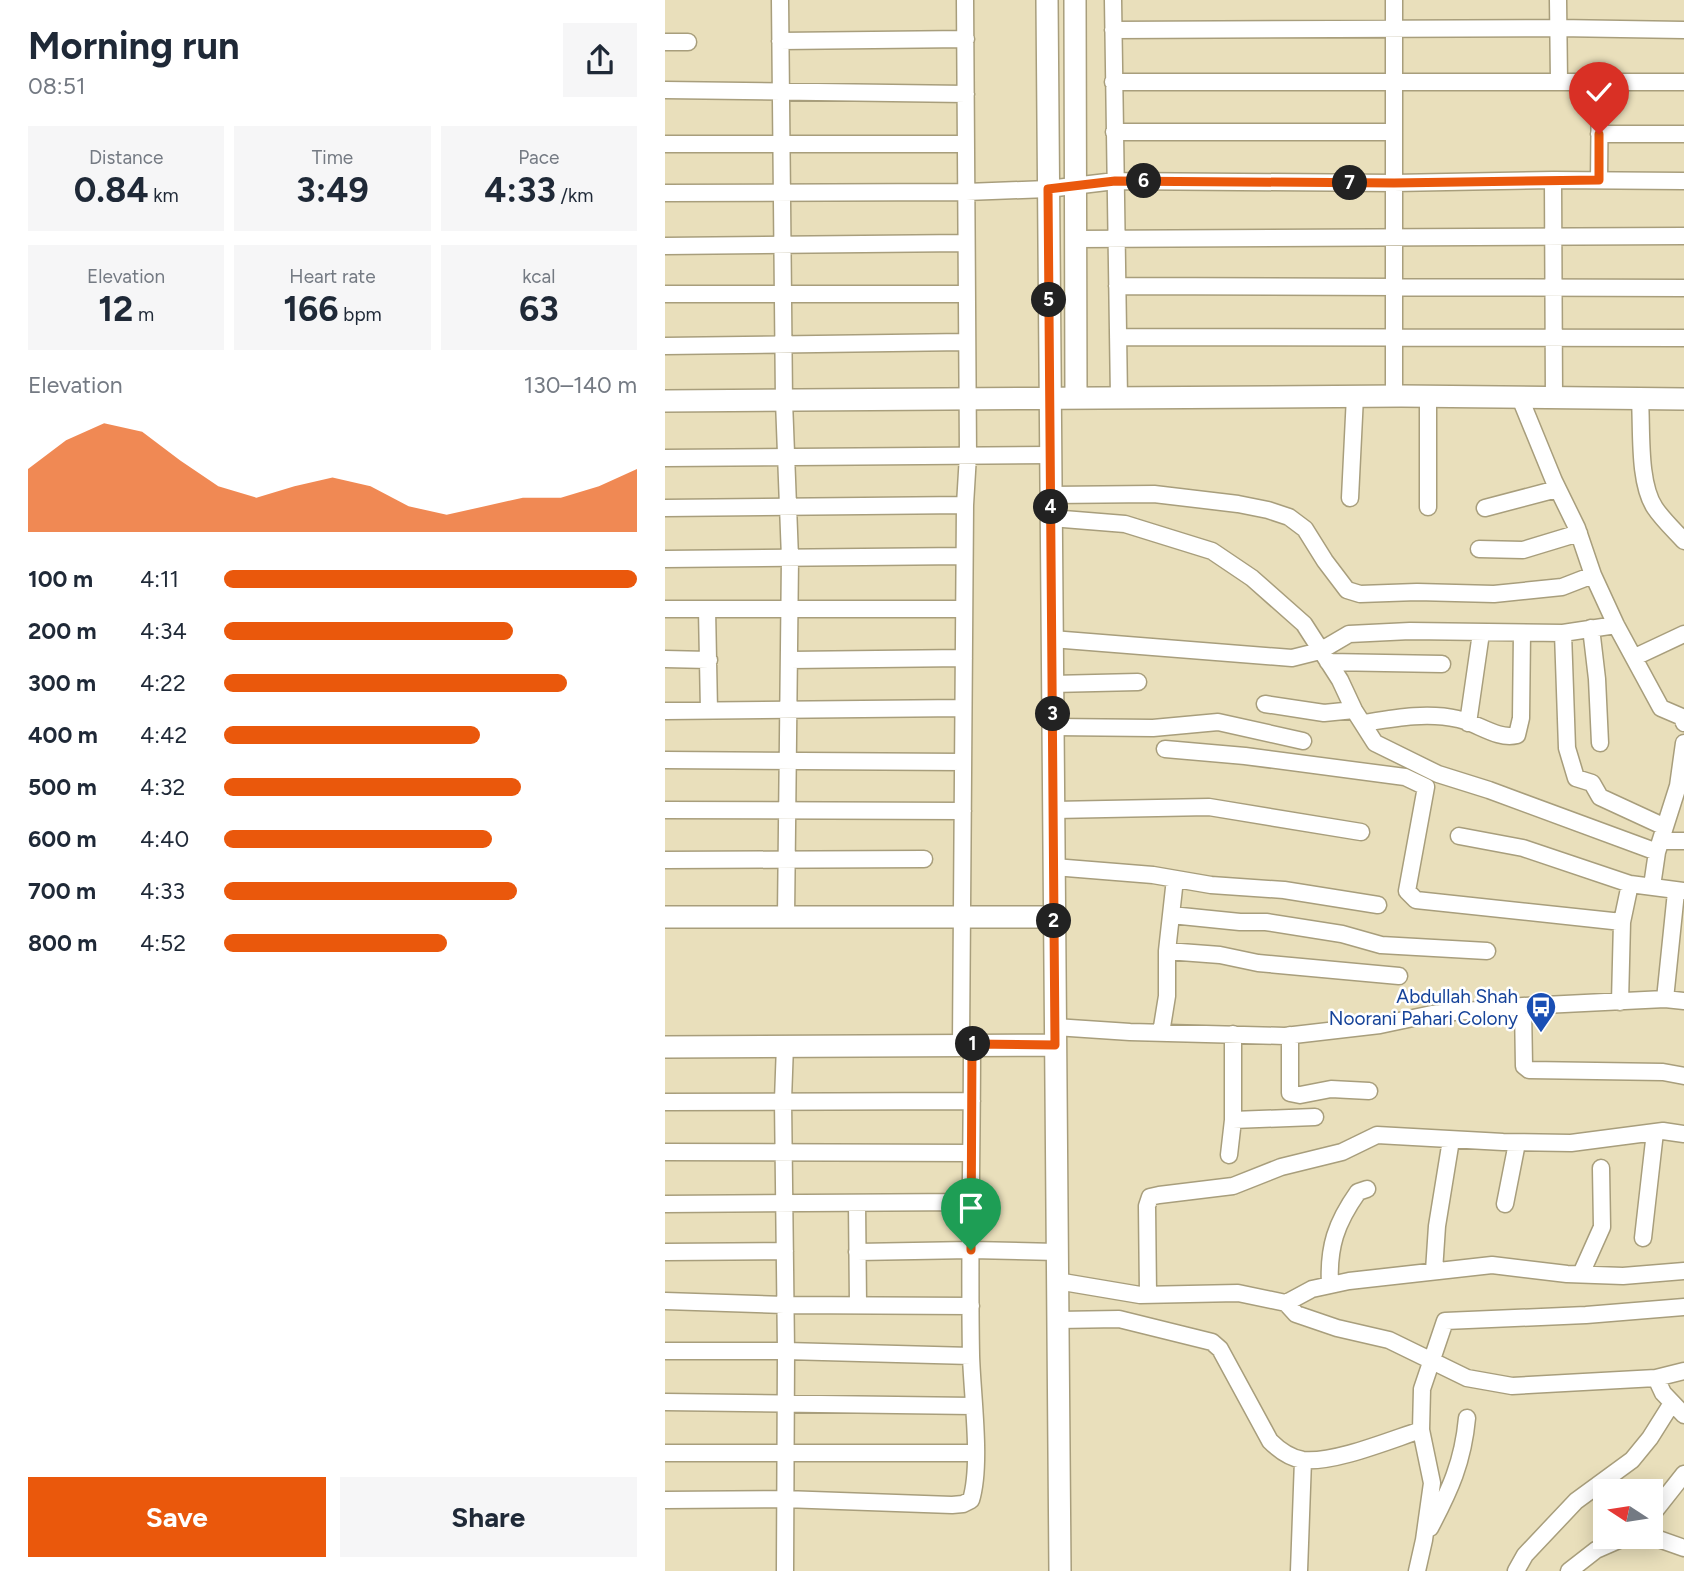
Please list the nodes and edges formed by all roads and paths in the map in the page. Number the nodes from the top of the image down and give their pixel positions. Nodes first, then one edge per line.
1 (780, 0) edge
2 (965, 0) edge
3 (1047, 0) edge
4 (1075, 0) edge
5 (1112, 0) edge
6 (1394, 0) edge
7 (1558, 0) edge
8 (1558, 27) junction
9 (1394, 29) junction
10 (1113, 30) junction
11 (1684, 30) edge
12 (965, 39) junction
13 (781, 41) junction
14 (665, 42) edge
15 (688, 42) dead end
16 (1559, 81) junction
17 (1113, 82) junction
18 (1600, 82) junction
19 (1684, 82) edge
20 (1394, 83) junction
21 (665, 90) edge
22 (781, 91) junction
23 (965, 93) junction
24 (1114, 132) junction
25 (1394, 132) junction
26 (1599, 134) junction
27 (1684, 134) edge
28 (781, 143) junction
29 (665, 144) edge
30 (965, 144) junction
31 (1553, 180) junction
32 (1599, 180) junction
33 (1115, 181) junction
34 (1684, 181) edge
35 (1394, 183) junction
36 (1076, 186) junction
37 (1048, 189) junction
38 (965, 192) junction
39 (665, 193) edge
40 (783, 194) junction
41 (1684, 236) edge
42 (1116, 237) junction
43 (1394, 237) junction
44 (1553, 238) junction
45 (1076, 239) junction
46 (965, 243) junction
47 (665, 246) edge
48 (781, 246) junction
49 (1117, 286) junction
50 (1394, 287) junction
51 (1553, 287) junction
52 (1684, 288) edge
53 (665, 294) edge
54 (965, 294) junction
55 (783, 295) junction
56 (1118, 337) junction
57 (1394, 337) junction
58 (1554, 338) junction
59 (1684, 338) edge
60 (965, 342) junction
61 (665, 345) edge
62 (783, 345) junction
63 (1355, 396) junction
64 (1394, 396) junction
65 (1428, 396) junction
66 (1050, 398) junction
67 (1076, 398) junction
68 (1119, 398) junction
69 (1520, 398) junction
70 (1554, 398) junction
71 (966, 399) junction
72 (1684, 399) edge
73 (1640, 400) junction
74 (665, 401) edge
75 (784, 401) junction
76 (968, 455) junction
77 (1051, 455) junction
78 (787, 457) junction
79 (665, 458) edge
80 (1557, 489) junction
81 (1051, 495) junction
82 (1350, 498) dead end
83 (965, 505) junction
84 (789, 507) junction
85 (1428, 507) dead end
86 (665, 508) edge
87 (1485, 508) dead end
88 (1051, 518) junction
89 (1579, 533) junction
90 (1684, 541) edge
91 (1479, 549) dead end
92 (964, 556) junction
93 (790, 558) junction
94 (665, 559) edge
95 (1593, 575) junction
96 (790, 608) junction
97 (665, 609) edge
98 (707, 609) junction
99 (964, 609) junction
100 (1616, 625) junction
101 (1591, 628) junction
102 (1481, 633) junction
103 (1523, 633) junction
104 (1563, 633) junction
105 (1684, 635) edge
106 (1052, 639) junction
107 (1324, 656) junction
108 (1635, 657) junction
109 (964, 658) junction
110 (665, 659) edge
111 (709, 660) junction
112 (790, 660) junction
113 (1442, 664) dead end
114 (1138, 682) dead end
115 (1052, 684) junction
116 (1265, 704) dead end
117 (963, 708) junction
118 (1354, 710) junction
119 (665, 711) edge
120 (709, 711) junction
121 (788, 711) junction
122 (1364, 723) junction
123 (1468, 723) junction
124 (1684, 723) edge
125 (1053, 727) junction
126 (1303, 741) dead end
127 (1600, 743) dead end
128 (1684, 743) edge
129 (1165, 750) dead end
130 (665, 760) edge
131 (787, 761) junction
132 (963, 762) junction
133 (787, 809) junction
134 (665, 810) edge
135 (1053, 810) junction
136 (963, 811) junction
137 (1361, 832) dead end
138 (1459, 836) dead end
139 (1661, 840) junction
140 (1684, 841) edge
141 (787, 859) junction
142 (924, 859) dead end
143 (665, 860) edge
144 (1054, 867) junction
145 (1175, 879) junction
146 (1630, 884) junction
147 (1652, 886) junction
148 (1680, 891) edge
149 (1378, 905) dead end
150 (962, 915) junction
151 (1171, 915) junction
152 (786, 916) junction
153 (665, 917) edge
154 (1054, 917) junction
155 (1622, 922) junction
156 (1167, 951) junction
157 (1487, 951) dead end
158 (1399, 976) dead end
159 (1665, 999) junction
160 (1684, 1001) edge
161 (1620, 1002) junction
162 (1524, 1006) junction
163 (1161, 1032) junction
164 (1233, 1034) junction
165 (1290, 1035) junction
166 (1055, 1036) junction
167 (966, 1044) junction
168 (785, 1045) junction
169 (665, 1047) edge
170 (1684, 1076) edge
171 (1369, 1091) dead end
172 (783, 1100) junction
173 (972, 1101) junction
174 (665, 1102) edge
175 (1315, 1117) dead end
176 (1233, 1120) junction
177 (1655, 1132) junction
178 (1684, 1134) edge
179 (1451, 1140) junction
180 (1517, 1143) junction
181 (665, 1152) edge
182 (783, 1152) junction
183 (971, 1153) junction
184 (1230, 1155) dead end
185 (1601, 1168) dead end
186 (1367, 1189) dead end
187 (785, 1202) junction
188 (971, 1202) junction
189 (857, 1203) junction
190 (1505, 1203) dead end
191 (665, 1204) edge
192 (1643, 1238) dead end
193 (971, 1250) junction
194 (785, 1251) junction
195 (665, 1252) edge
196 (857, 1252) junction
197 (1057, 1252) junction
198 (1434, 1271) junction
199 (1684, 1271) edge
200 (1581, 1274) junction
201 (1057, 1281) junction
202 (1330, 1285) junction
203 (1148, 1294) junction
204 (665, 1301) edge
205 (1286, 1303) junction
206 (858, 1304) junction
207 (784, 1305) junction
208 (971, 1306) junction
209 (1684, 1307) edge
210 (1058, 1320) junction
211 (665, 1351) edge
212 (786, 1351) junction
213 (971, 1356) junction
214 (1430, 1362) junction
215 (1684, 1371) edge
216 (1656, 1378) junction
217 (665, 1402) edge
218 (785, 1404) junction
219 (973, 1406) junction
220 (1678, 1409) edge
221 (1467, 1418) dead end
222 (1422, 1430) junction
223 (665, 1453) edge
224 (975, 1453) junction
225 (784, 1454) junction
226 (1303, 1460) junction
227 (1684, 1474) edge
228 (784, 1499) junction
229 (665, 1500) edge
230 (1663, 1501) edge
231 (1424, 1540) junction
232 (1663, 1541) edge
233 (1684, 1548) edge
234 (1598, 1549) edge
235 (785, 1571) edge
236 (1060, 1571) edge
237 (1299, 1571) edge
238 (1417, 1571) edge
239 (1516, 1571) edge
240 (1569, 1571) edge

1 - 13 street
2 - 12 street
3 - 37 street
4 - 36 street
5 - 10 street
6 - 9 street
7 - 8 street
8 - 9 street
8 - 11 street
8 - 16 street
9 - 10 street
9 - 20 street
10 - 17 street
12 - 13 street
12 - 23 street
13 - 22 street
14 - 15 street
16 - 18 street
16 - 20 street
17 - 20 street
17 - 24 street
18 - 19 street
18 - 26 street
20 - 25 street
21 - 22 street
22 - 23 street
22 - 28 street
23 - 30 street
24 - 25 street
24 - 33 street
25 - 35 street
26 - 27 street
26 - 32 street
28 - 29 street
28 - 30 street
28 - 40 street
30 - 38 street
31 - 32 street
31 - 35 street
31 - 44 street
32 - 34 street
33 - 35 street
33 - 36 street
33 - 42 street
35 - 43 street
36 - 37 street
36 - 45 street
37 - 38 street
37 - 66 street
38 - 40 street
38 - 46 street
39 - 40 street
40 - 48 street
41 - 44 street
42 - 43 street
42 - 45 street
42 - 49 street
43 - 44 street
43 - 50 street
44 - 51 street
45 - 67 street
46 - 48 street
46 - 54 street
47 - 48 street
48 - 55 street
49 - 50 street
49 - 56 street
50 - 51 street
50 - 57 street
51 - 52 street
51 - 58 street
53 - 55 street
54 - 55 street
54 - 60 street
55 - 62 street
56 - 57 street
56 - 68 street
57 - 58 street
57 - 64 street
58 - 59 street
58 - 70 street
60 - 62 street
60 - 71 street
61 - 62 street
62 - 75 street
63 - 64 street
63 - 68 street
63 - 82 street
64 - 65 street
65 - 69 street
65 - 85 street
66 - 67 street
66 - 71 street
66 - 77 street
67 - 68 street
69 - 70 street
69 - 80 street
70 - 73 street
71 - 75 street
71 - 76 street
72 - 73 street
73 - 90 street
74 - 75 street
75 - 78 street
76 - 77 street
76 - 78 street
76 - 83 street
77 - 81 street
78 - 79 street
78 - 84 street
80 - 87 street
80 - 89 street
81 - 88 street
81 - 95 street
83 - 84 street
83 - 92 street
84 - 86 street
84 - 93 street
88 - 106 street
88 - 107 street
89 - 91 street
89 - 95 street
92 - 93 street
92 - 99 street
93 - 94 street
93 - 96 street
95 - 100 street
96 - 98 street
96 - 99 street
96 - 112 street
97 - 98 street
98 - 111 street
99 - 109 street
100 - 101 street
100 - 108 street
101 - 104 street
101 - 127 street
102 - 103 street
102 - 107 street
102 - 123 street
103 - 104 street
103 - 123 street
104 - 139 street
105 - 108 street
106 - 107 street
106 - 115 street
107 - 113 street
107 - 118 street
108 - 124 street
109 - 112 street
109 - 117 street
110 - 111 street
111 - 120 street
112 - 121 street
114 - 115 street
115 - 125 street
116 - 118 street
117 - 121 street
117 - 132 street
118 - 122 street
119 - 120 street
120 - 121 street
121 - 131 street
122 - 123 street
122 - 139 street
125 - 126 street
125 - 135 street
128 - 139 street
129 - 155 street
130 - 131 street
131 - 132 street
131 - 133 street
132 - 136 street
133 - 134 street
133 - 136 street
133 - 141 street
135 - 137 street
135 - 144 street
136 - 150 street
138 - 146 street
139 - 140 street
139 - 147 street
141 - 142 street
141 - 143 street
141 - 152 street
144 - 145 street
144 - 154 street
145 - 149 street
145 - 151 street
146 - 147 street
146 - 155 street
147 - 148 street
148 - 159 street
150 - 152 street
150 - 154 street
150 - 167 street
151 - 156 street
151 - 157 street
152 - 153 street
154 - 166 street
155 - 161 street
156 - 158 street
156 - 163 street
159 - 160 street
159 - 161 street
161 - 162 street
162 - 165 street
162 - 170 street
163 - 164 street
163 - 166 street
164 - 165 street
164 - 176 street
165 - 171 street
166 - 167 street
166 - 197 street
167 - 168 street
167 - 173 street
168 - 169 street
168 - 172 street
172 - 173 street
172 - 174 street
172 - 182 street
173 - 183 street
175 - 176 street
176 - 184 street
177 - 178 street
177 - 180 street
177 - 192 street
179 - 180 street
179 - 198 street
179 - 203 street
180 - 190 street
181 - 182 street
182 - 183 street
182 - 187 street
183 - 188 street
185 - 200 street
186 - 202 street
187 - 189 street
187 - 191 street
187 - 194 street
188 - 189 street
188 - 193 street
189 - 196 street
193 - 196 street
193 - 197 street
193 - 208 street
194 - 195 street
194 - 207 street
196 - 206 street
197 - 201 street
198 - 200 street
198 - 202 street
199 - 200 street
201 - 203 street
201 - 210 street
202 - 205 street
203 - 205 street
204 - 207 street
205 - 214 street
206 - 207 street
206 - 208 street
207 - 212 street
208 - 213 street
209 - 214 street
210 - 226 street
210 - 236 street
211 - 212 street
212 - 213 street
212 - 218 street
213 - 219 street
214 - 216 street
214 - 222 street
215 - 216 street
216 - 220 street
217 - 218 street
218 - 219 street
218 - 225 street
219 - 224 street
220 - 239 street
221 - 231 street
222 - 226 street
222 - 231 street
223 - 225 street
224 - 225 street
224 - 228 street
225 - 228 street
226 - 237 street
227 - 230 street
228 - 229 street
228 - 235 street
231 - 238 street
232 - 233 street
234 - 240 street

